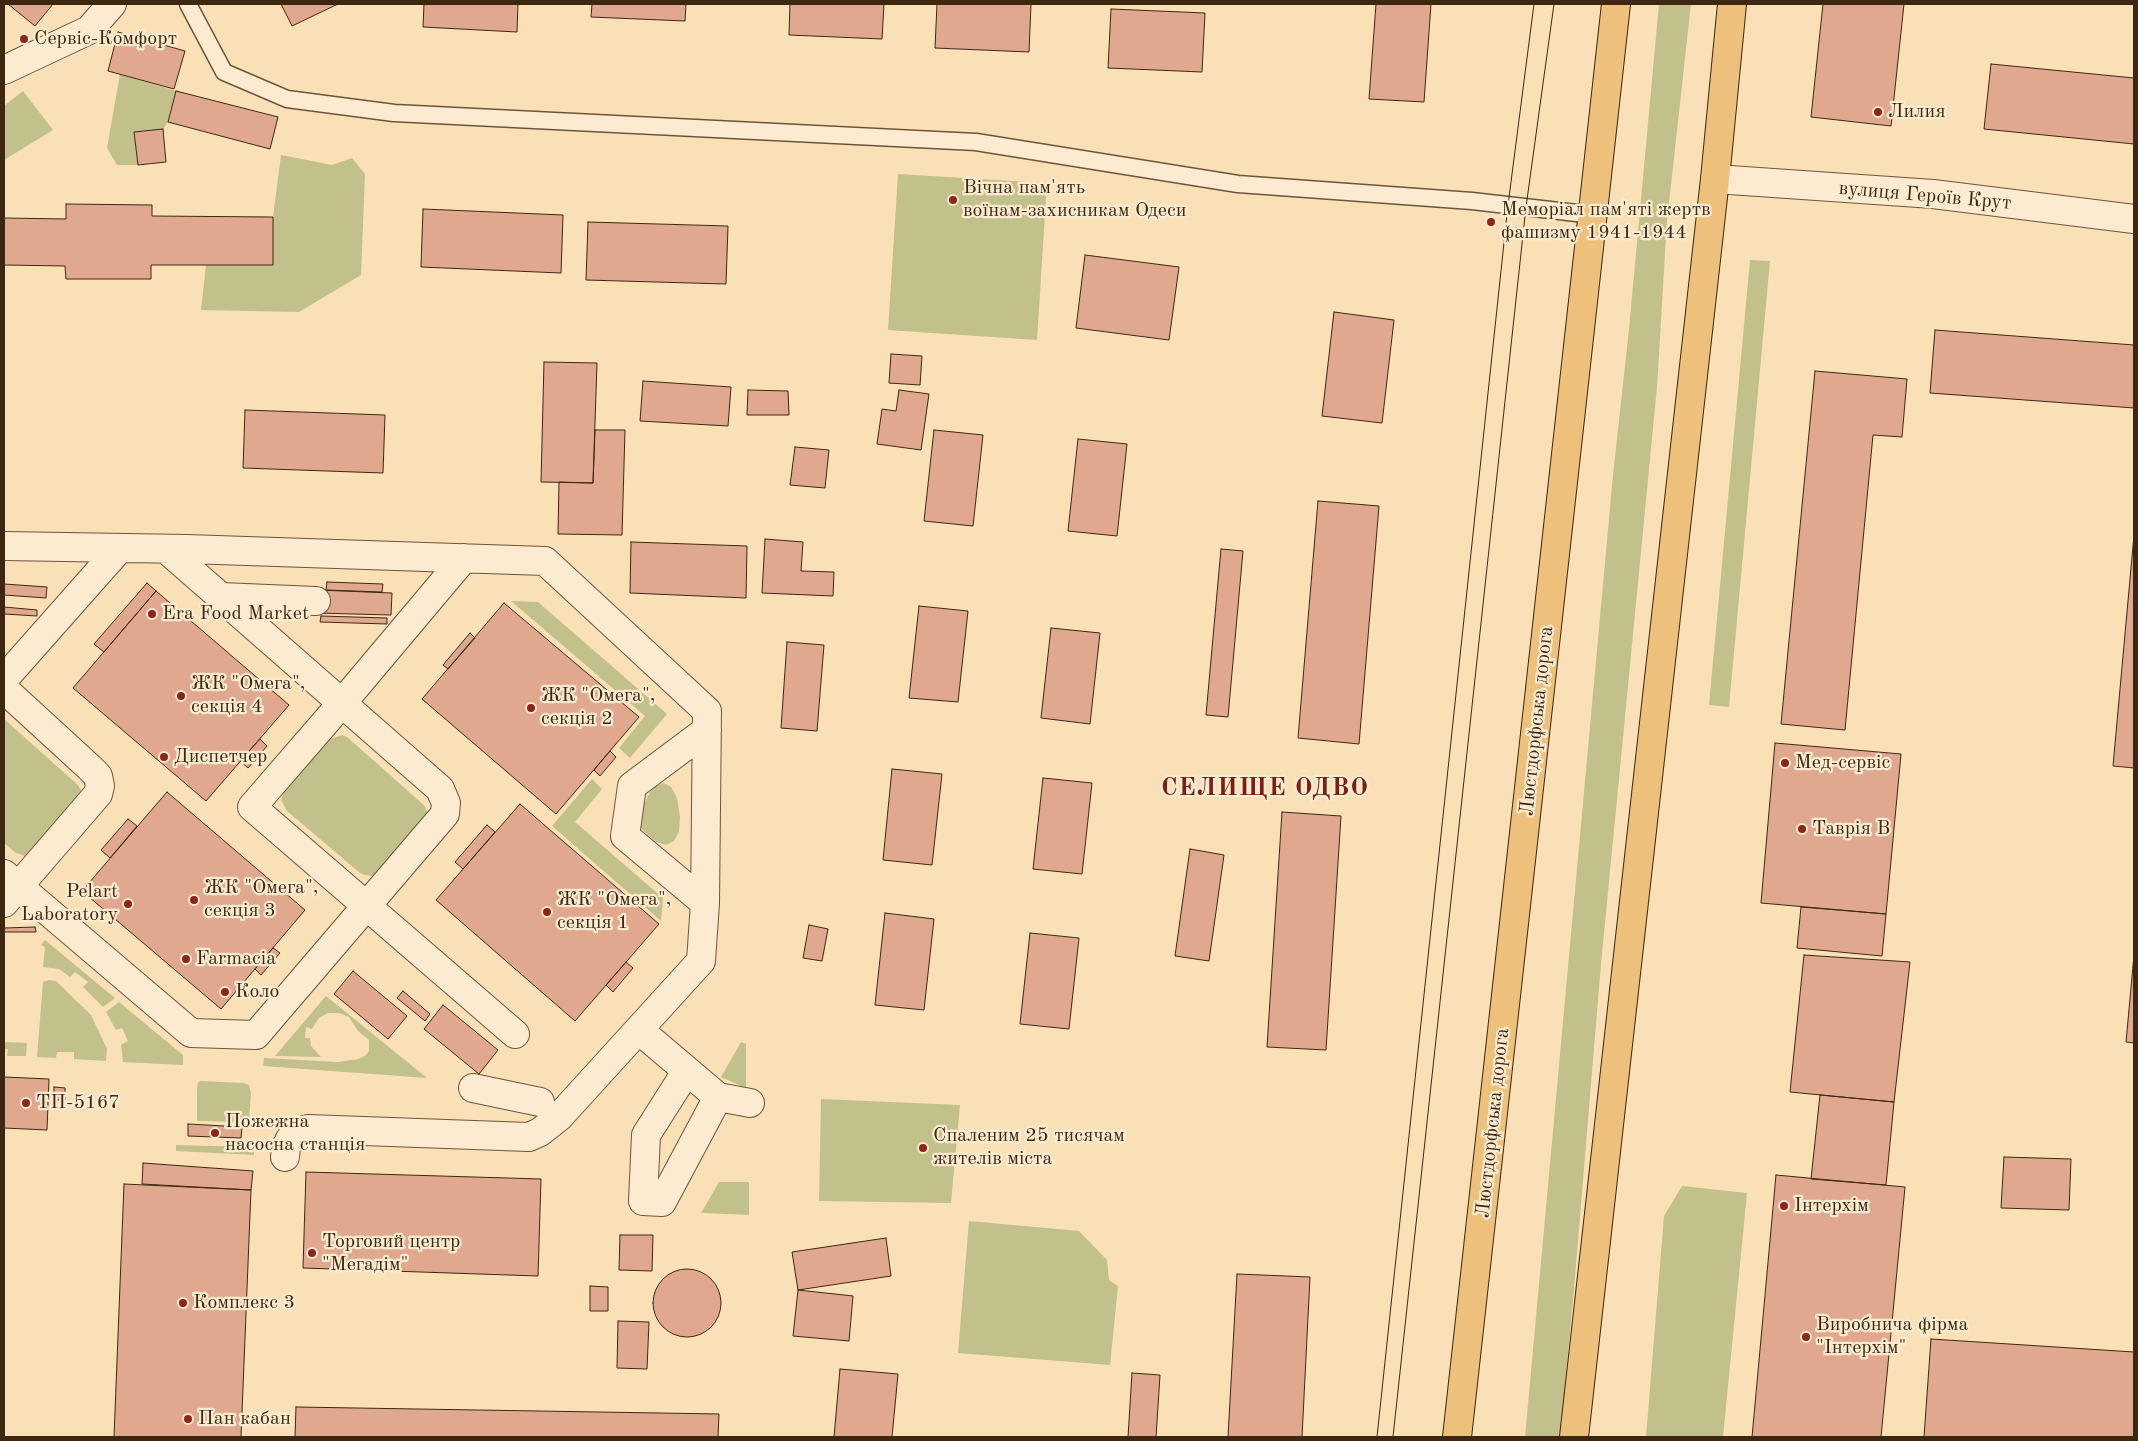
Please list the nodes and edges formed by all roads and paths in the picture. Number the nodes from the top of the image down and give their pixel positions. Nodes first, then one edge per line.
1 (112, 4) edge
2 (188, 4) edge
3 (1616, 4) edge
4 (1732, 4) edge
5 (4, 70) edge
6 (1715, 179) junction
7 (1594, 216) junction
8 (2134, 219) edge
9 (4, 546) edge
10 (120, 548) junction
11 (166, 549) junction
12 (464, 558) junction
13 (221, 597) junction
14 (316, 601) dead end
15 (4, 679) edge
16 (4, 689) edge
17 (342, 703) junction
18 (707, 730) junction
19 (9, 887) edge
20 (705, 903) junction
21 (368, 906) junction
22 (639, 1030) junction
23 (514, 1034) dead end
24 (686, 1072) junction
25 (505, 1076) dead end
26 (473, 1088) dead end
27 (718, 1097) junction
28 (750, 1103) dead end
29 (550, 1110) junction
30 (285, 1158) dead end
31 (1457, 1437) edge
32 (1574, 1437) edge

1 - 5 street
2 - 7 lane
3 - 7 main road, Люстдорфська дорога
4 - 6 main road
6 - 8 street, вулиця Героїв Крут
6 - 32 main road
7 - 31 main road, Люстдорфська дорога
9 - 10 street
10 - 11 street
10 - 15 street
11 - 12 street
11 - 13 street
12 - 17 street
12 - 18 street
13 - 14 street
13 - 17 street
16 - 19 street
17 - 21 street
17 - 21 street
18 - 20 street
18 - 20 street
19 - 21 street
20 - 22 street
21 - 23 street
22 - 24 street
22 - 29 street
24 - 27 street
24 - 27 street
25 - 29 street
26 - 29 street
27 - 28 street
29 - 30 street

